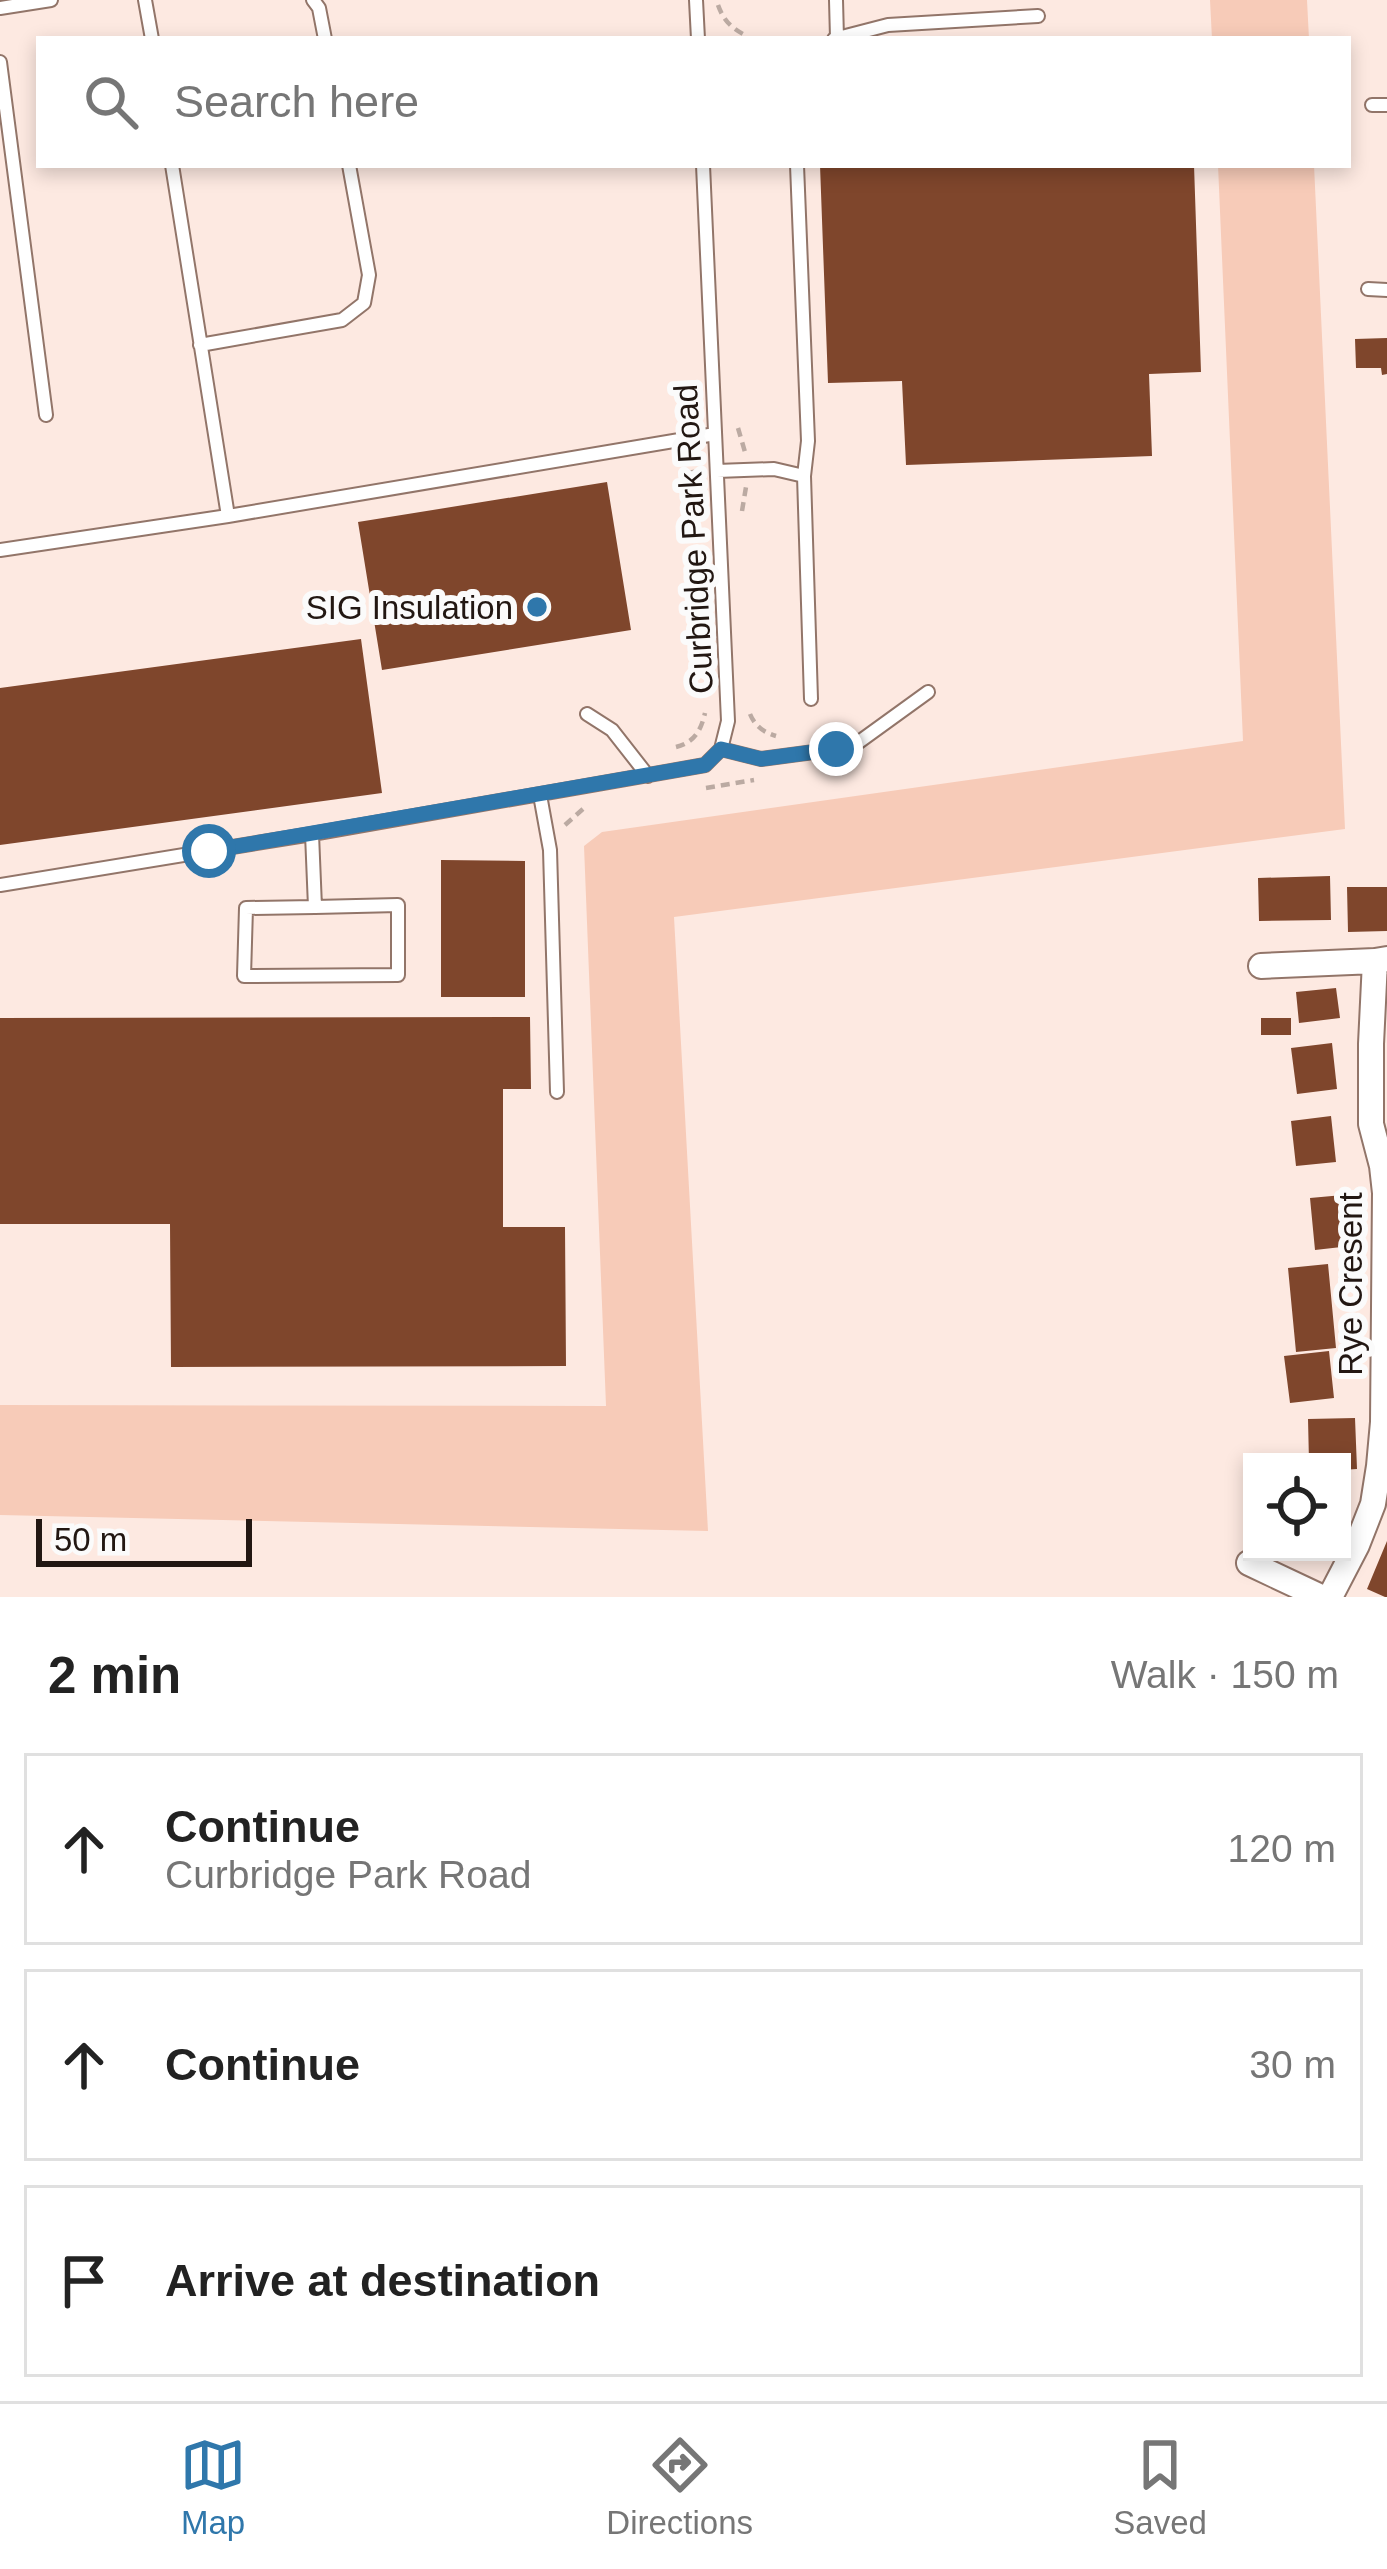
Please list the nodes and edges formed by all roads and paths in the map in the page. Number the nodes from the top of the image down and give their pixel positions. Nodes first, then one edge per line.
1 (51, 0) edge
2 (145, 0) edge
3 (313, 0) edge
4 (696, 0) edge
5 (716, 0) edge
6 (836, 0) edge
7 (0, 8) edge
8 (1038, 16) dead end
9 (151, 36) edge
10 (324, 36) edge
11 (698, 36) edge
12 (743, 36) edge
13 (835, 36) edge
14 (846, 36) edge
15 (0, 62) edge
16 (172, 168) edge
17 (350, 168) edge
18 (703, 168) edge
19 (797, 168) edge
20 (1368, 290) dead end
21 (1387, 290) edge
22 (200, 345) junction
23 (46, 415) dead end
24 (738, 428) dead end
25 (715, 434) junction
26 (746, 470) junction
27 (717, 471) junction
28 (804, 476) junction
29 (741, 513) dead end
30 (228, 516) junction
31 (0, 550) edge
32 (928, 692) dead end
33 (812, 699) dead end
34 (748, 707) dead end
35 (705, 712) dead end
36 (587, 714) dead end
37 (782, 738) dead end
38 (721, 749) junction
39 (672, 772) junction
40 (648, 776) junction
41 (768, 778) dead end
42 (698, 789) dead end
43 (540, 795) junction
44 (599, 805) dead end
45 (312, 834) junction
46 (560, 837) dead end
47 (0, 885) edge
48 (315, 907) junction
49 (1381, 960) edge
50 (1261, 966) dead end
51 (557, 1092) dead end
52 (1250, 1562) dead end
53 (1321, 1597) edge
54 (1330, 1597) edge

1 - 7 lane
2 - 9 lane
3 - 10 lane
4 - 11 lane
5 - 12 path
6 - 13 lane
8 - 14 lane
15 - 23 lane
16 - 22 lane
17 - 22 lane
18 - 25 lane, Curbridge Park Road
19 - 28 lane
20 - 21 lane
22 - 30 lane
24 - 26 path
25 - 27 lane, Curbridge Park Road
25 - 30 lane
26 - 27 lane
26 - 28 lane
26 - 29 path
27 - 38 lane, Curbridge Park Road
28 - 33 lane
30 - 31 lane
32 - 38 lane
34 - 37 path
35 - 39 path
36 - 40 lane
38 - 39 lane
39 - 40 lane
40 - 43 lane
41 - 42 path
43 - 45 lane
43 - 51 lane
44 - 46 path
45 - 47 lane
45 - 48 lane
48 - 48 lane
49 - 50 street, Rye Cresent
49 - 54 street, Rye Cresent
52 - 53 street

